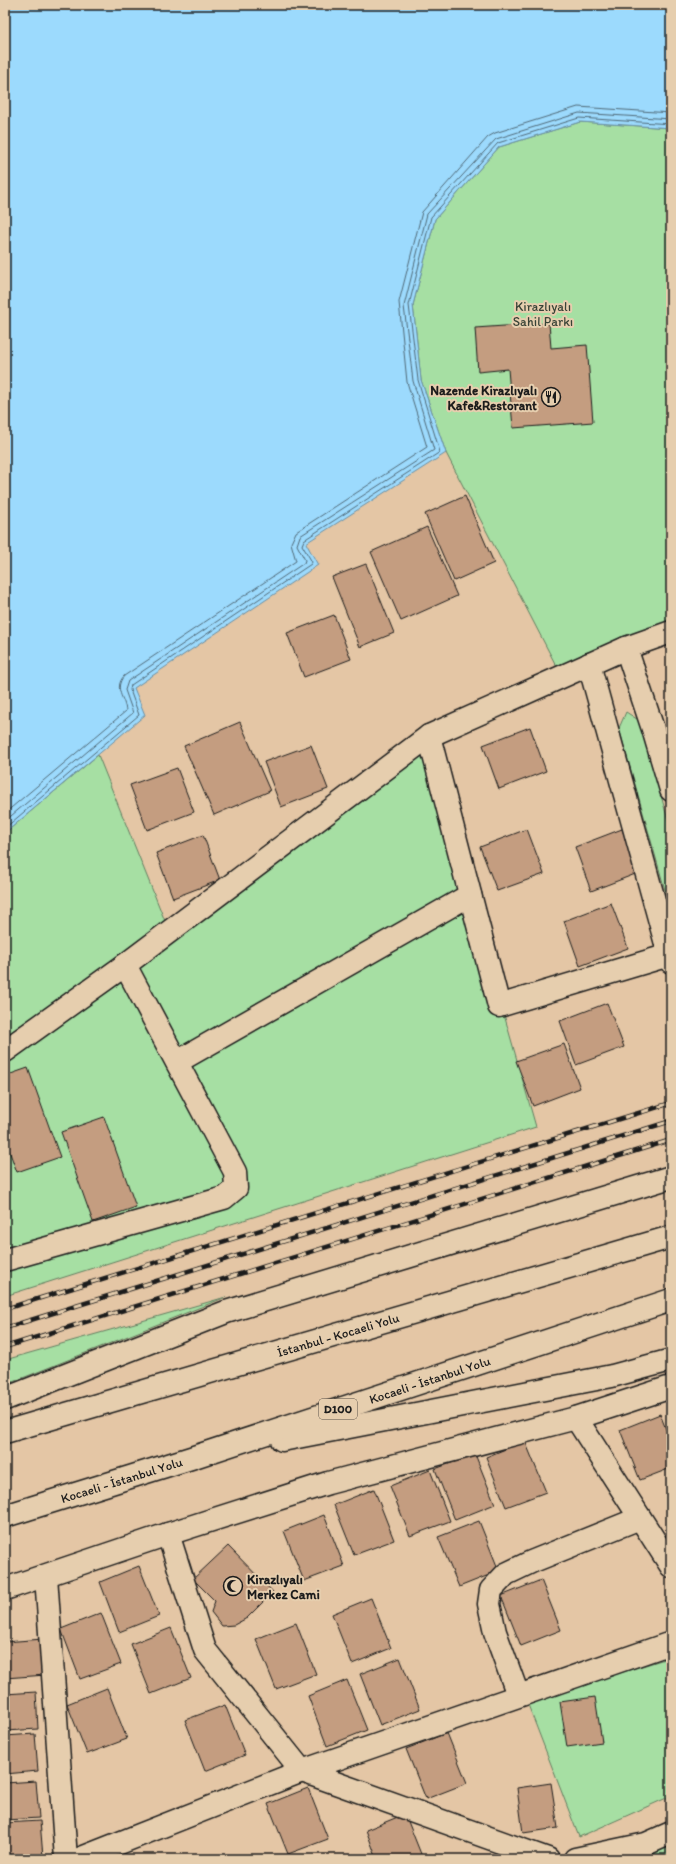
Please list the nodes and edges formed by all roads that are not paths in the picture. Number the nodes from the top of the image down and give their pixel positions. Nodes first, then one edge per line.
1 (671, 632) edge
2 (626, 648) junction
3 (589, 664) junction
4 (429, 736) junction
5 (671, 790) edge
6 (470, 895) junction
7 (670, 959) edge
8 (125, 965) junction
9 (5, 1051) edge
10 (177, 1062) junction
11 (671, 1177) edge
12 (671, 1237) edge
13 (5, 1260) edge
14 (671, 1300) edge
15 (671, 1360) edge
16 (671, 1387) edge
17 (5, 1399) edge
18 (576, 1418) junction
19 (5, 1432) edge
20 (191, 1458) junction
21 (5, 1516) edge
22 (640, 1518) junction
23 (168, 1534) junction
24 (671, 1566) edge
25 (46, 1576) junction
26 (5, 1589) edge
27 (671, 1643) edge
28 (518, 1695) junction
29 (302, 1771) junction
30 (671, 1833) edge
31 (66, 1859) edge
32 (79, 1859) edge
33 (548, 1859) edge
34 (575, 1859) edge

1 - 2 main road
2 - 3 main road
2 - 5 main road
3 - 4 main road
3 - 7 main road
4 - 6 main road
4 - 8 main road
6 - 7 main road
6 - 10 main road
8 - 9 main road
8 - 10 main road
10 - 13 main road
11 - 17 main road
12 - 19 main road, İstanbul - Kocaeli Yolu
14 - 20 main road, Kocaeli - İstanbul Yolu / D100
15 - 20 main road
16 - 18 main road
18 - 22 main road
18 - 23 main road
20 - 21 main road, Kocaeli - İstanbul Yolu / D100
22 - 24 main road
22 - 28 main road
23 - 25 main road
23 - 29 main road
25 - 26 main road
25 - 31 main road
27 - 28 main road
28 - 29 main road
29 - 32 main road
29 - 33 main road
30 - 34 main road

